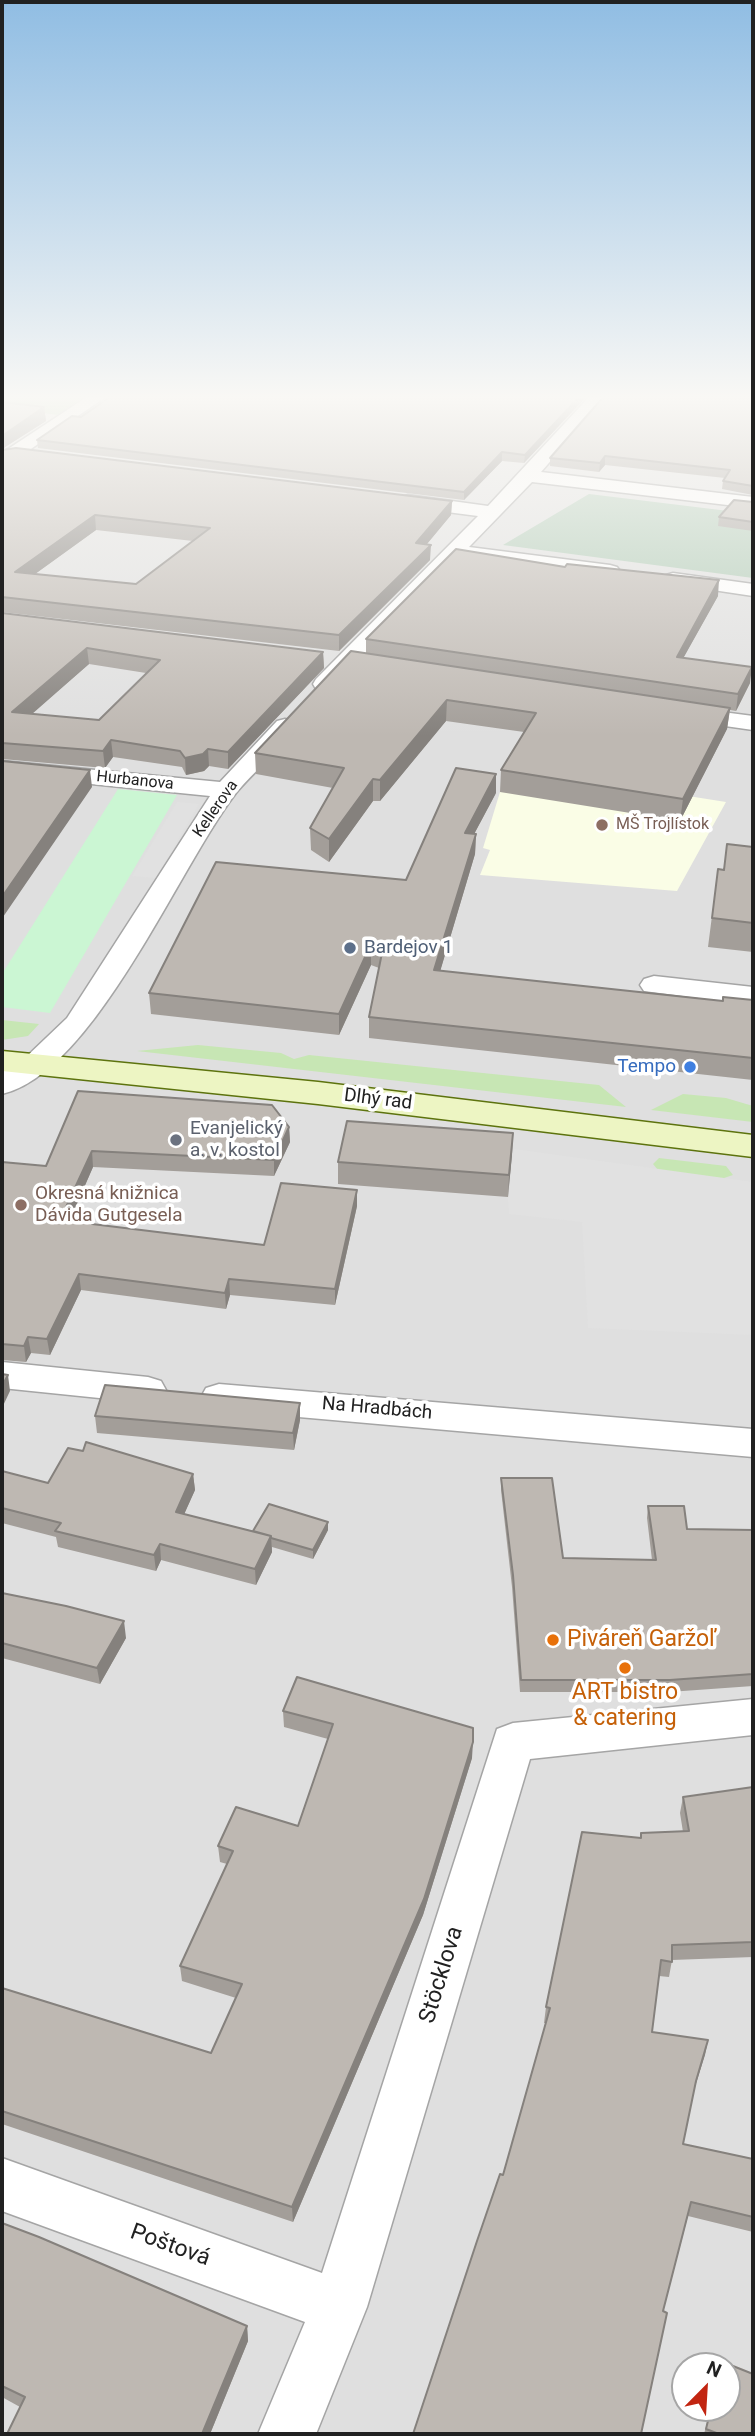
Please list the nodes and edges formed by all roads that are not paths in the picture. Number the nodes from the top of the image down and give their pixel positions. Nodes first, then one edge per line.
1 (465, 509) edge
2 (495, 509) edge
3 (492, 512) junction
4 (452, 551) junction
5 (629, 573) edge
6 (656, 577) edge
7 (753, 590) edge
8 (321, 657) edge
9 (345, 661) junction
10 (372, 666) edge
11 (666, 711) edge
12 (753, 723) edge
13 (2, 768) edge
14 (226, 790) junction
15 (654, 985) dead end
16 (753, 996) edge
17 (19, 1063) edge
18 (2, 1085) edge
19 (753, 1146) edge
20 (2, 1375) edge
21 (753, 1443) edge
22 (753, 1717) edge
23 (2, 2185) edge
24 (339, 2307) junction
25 (287, 2434) edge

1 - 3 street
2 - 3 street, Kellerova
3 - 4 street, Kellerova
4 - 5 street
4 - 9 street, Kellerova
6 - 7 street
8 - 9 street
9 - 10 street
9 - 14 street, Kellerova
11 - 12 street
13 - 14 street, Hurbanova
14 - 17 street, Kellerova
15 - 16 street
17 - 18 street, Kellerova
17 - 19 street, Dlhý rad
20 - 21 street, Na Hradbách
22 - 24 street, Stöcklova
23 - 24 street, Poštová
24 - 25 street, Stöcklova

